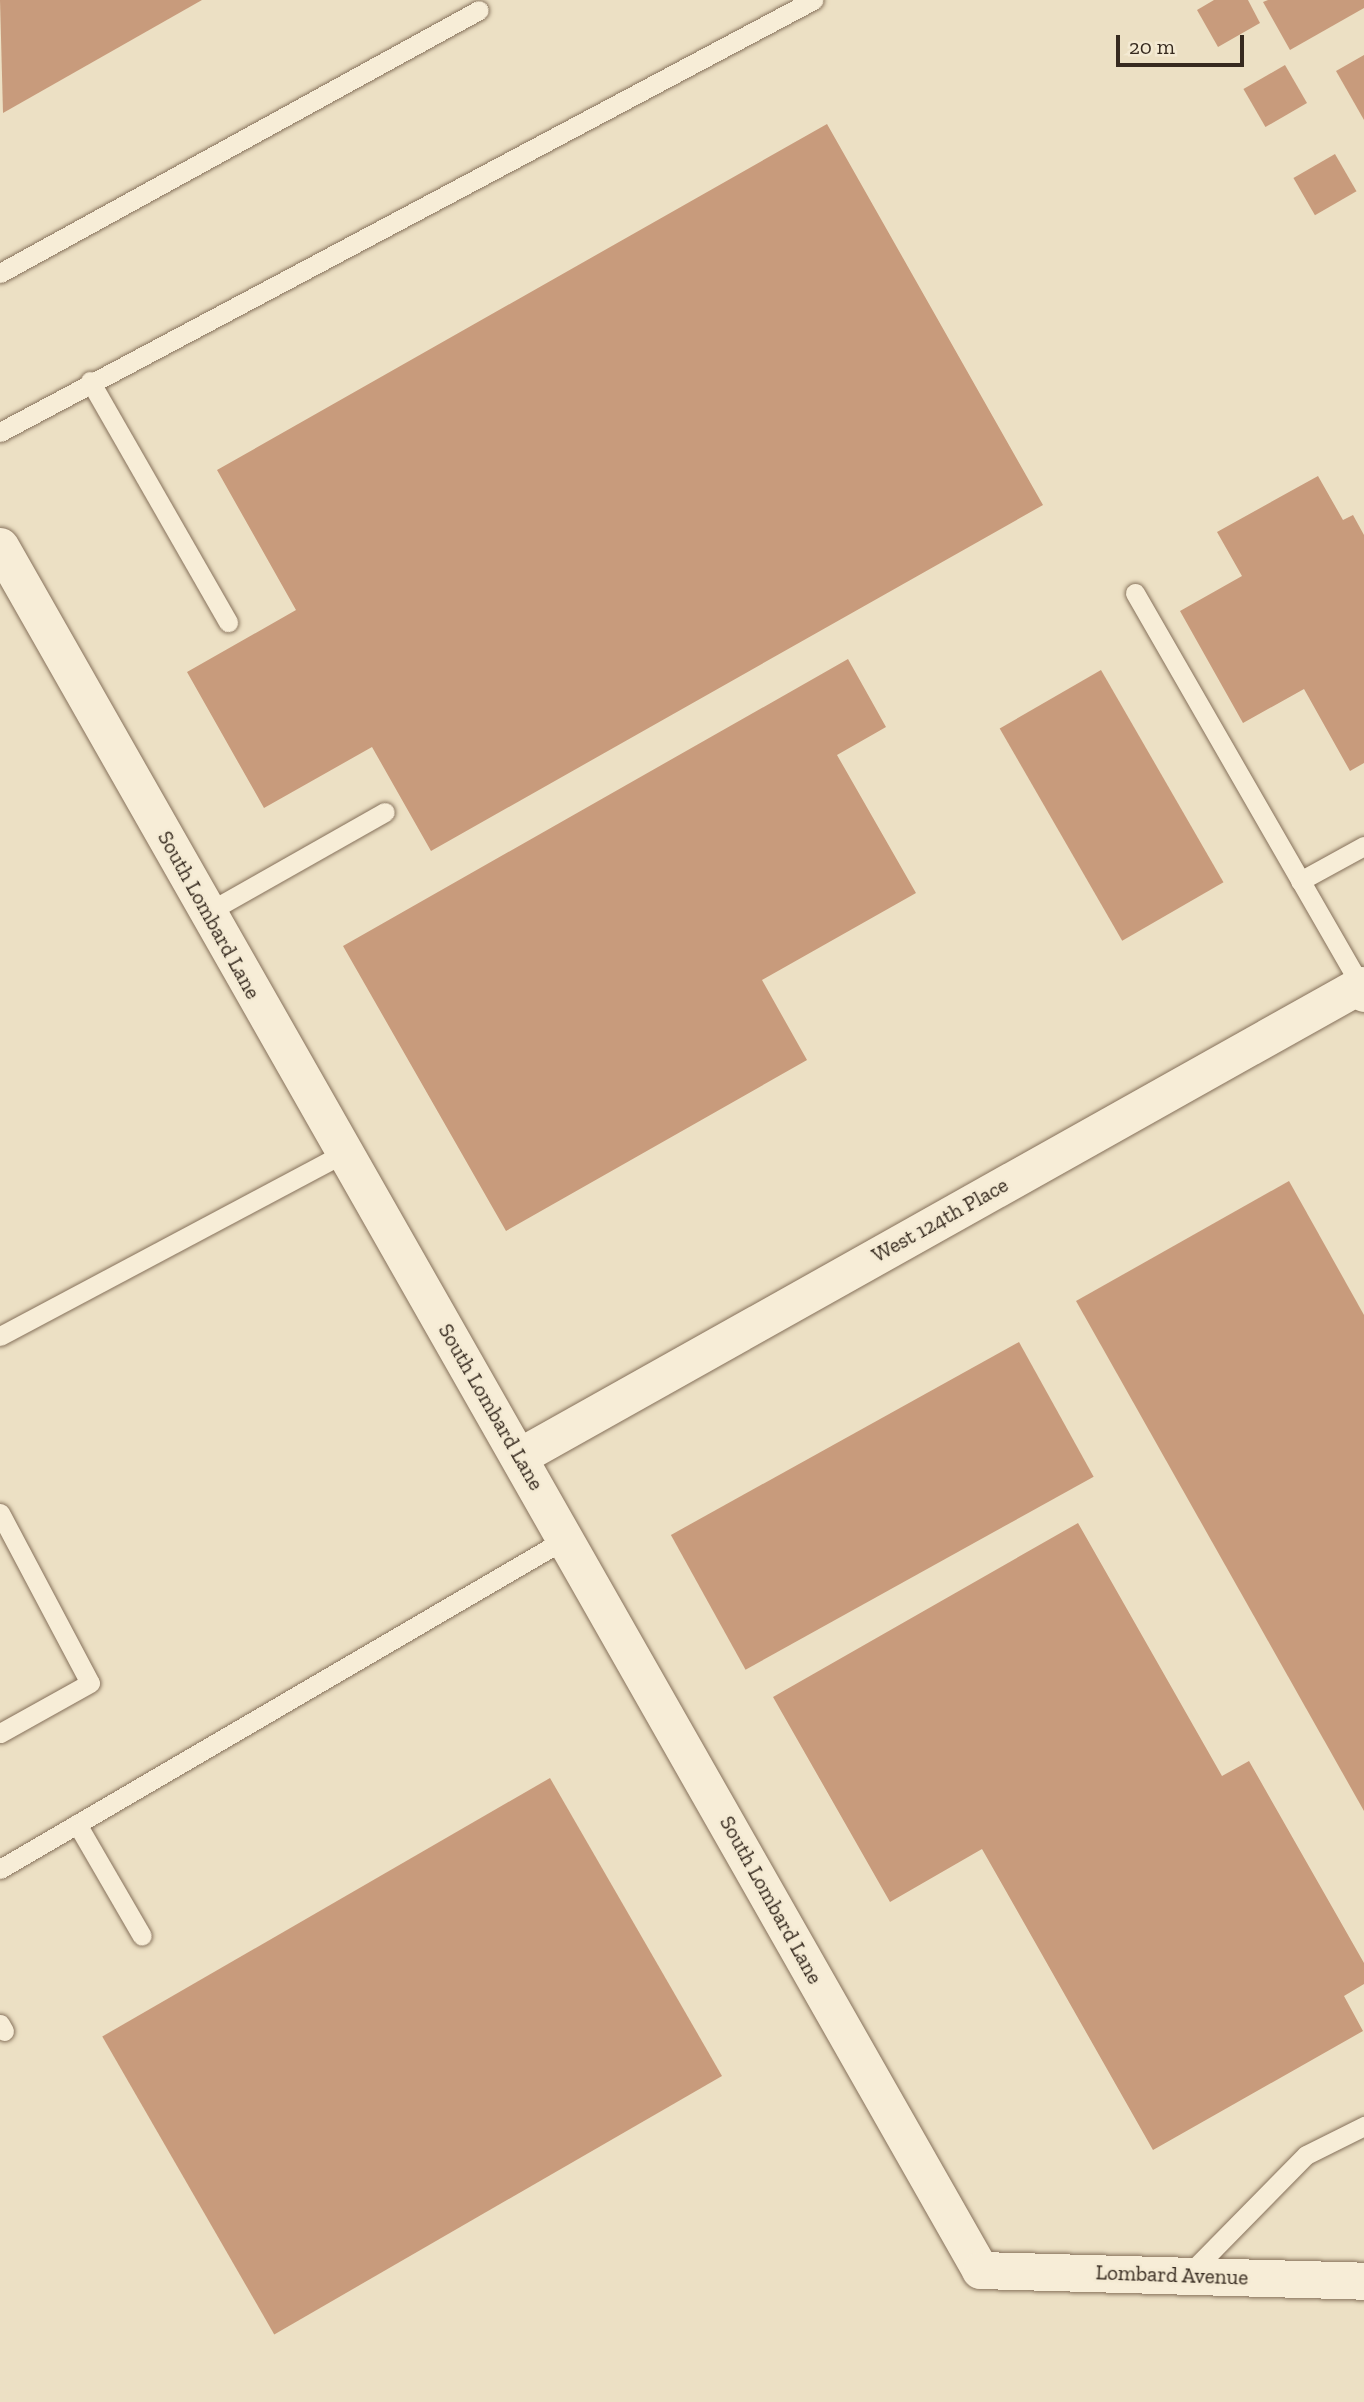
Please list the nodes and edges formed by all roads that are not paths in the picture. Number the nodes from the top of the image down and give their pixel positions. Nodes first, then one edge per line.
1 (813, 0) edge
2 (479, 9) dead end
3 (0, 273) edge
4 (90, 381) junction
5 (0, 432) edge
6 (0, 546) edge
7 (1135, 593) dead end
8 (228, 622) dead end
9 (385, 812) dead end
10 (1364, 845) edge
11 (1300, 881) junction
12 (208, 912) junction
13 (1362, 989) edge
14 (343, 1154) junction
15 (0, 1336) edge
16 (520, 1456) junction
17 (0, 1513) edge
18 (566, 1538) junction
19 (0, 1733) edge
20 (77, 1824) junction
21 (0, 1869) edge
22 (142, 1936) dead end
23 (1364, 2126) edge
24 (980, 2270) joint
25 (1188, 2276) junction
26 (1364, 2281) edge

1 - 4 lane
2 - 3 lane
4 - 5 lane
4 - 8 lane
6 - 12 street, South Lombard Lane
7 - 11 lane
9 - 12 lane
10 - 11 lane
11 - 13 lane
12 - 14 street, South Lombard Lane
13 - 16 street, West 124th Place
14 - 15 lane
14 - 16 street, South Lombard Lane
16 - 18 street, South Lombard Lane
17 - 19 lane
18 - 20 lane
18 - 24 street, South Lombard Lane
20 - 21 lane
20 - 22 lane
23 - 25 lane
24 - 25 street, Lombard Avenue
25 - 26 street, Lombard Avenue

